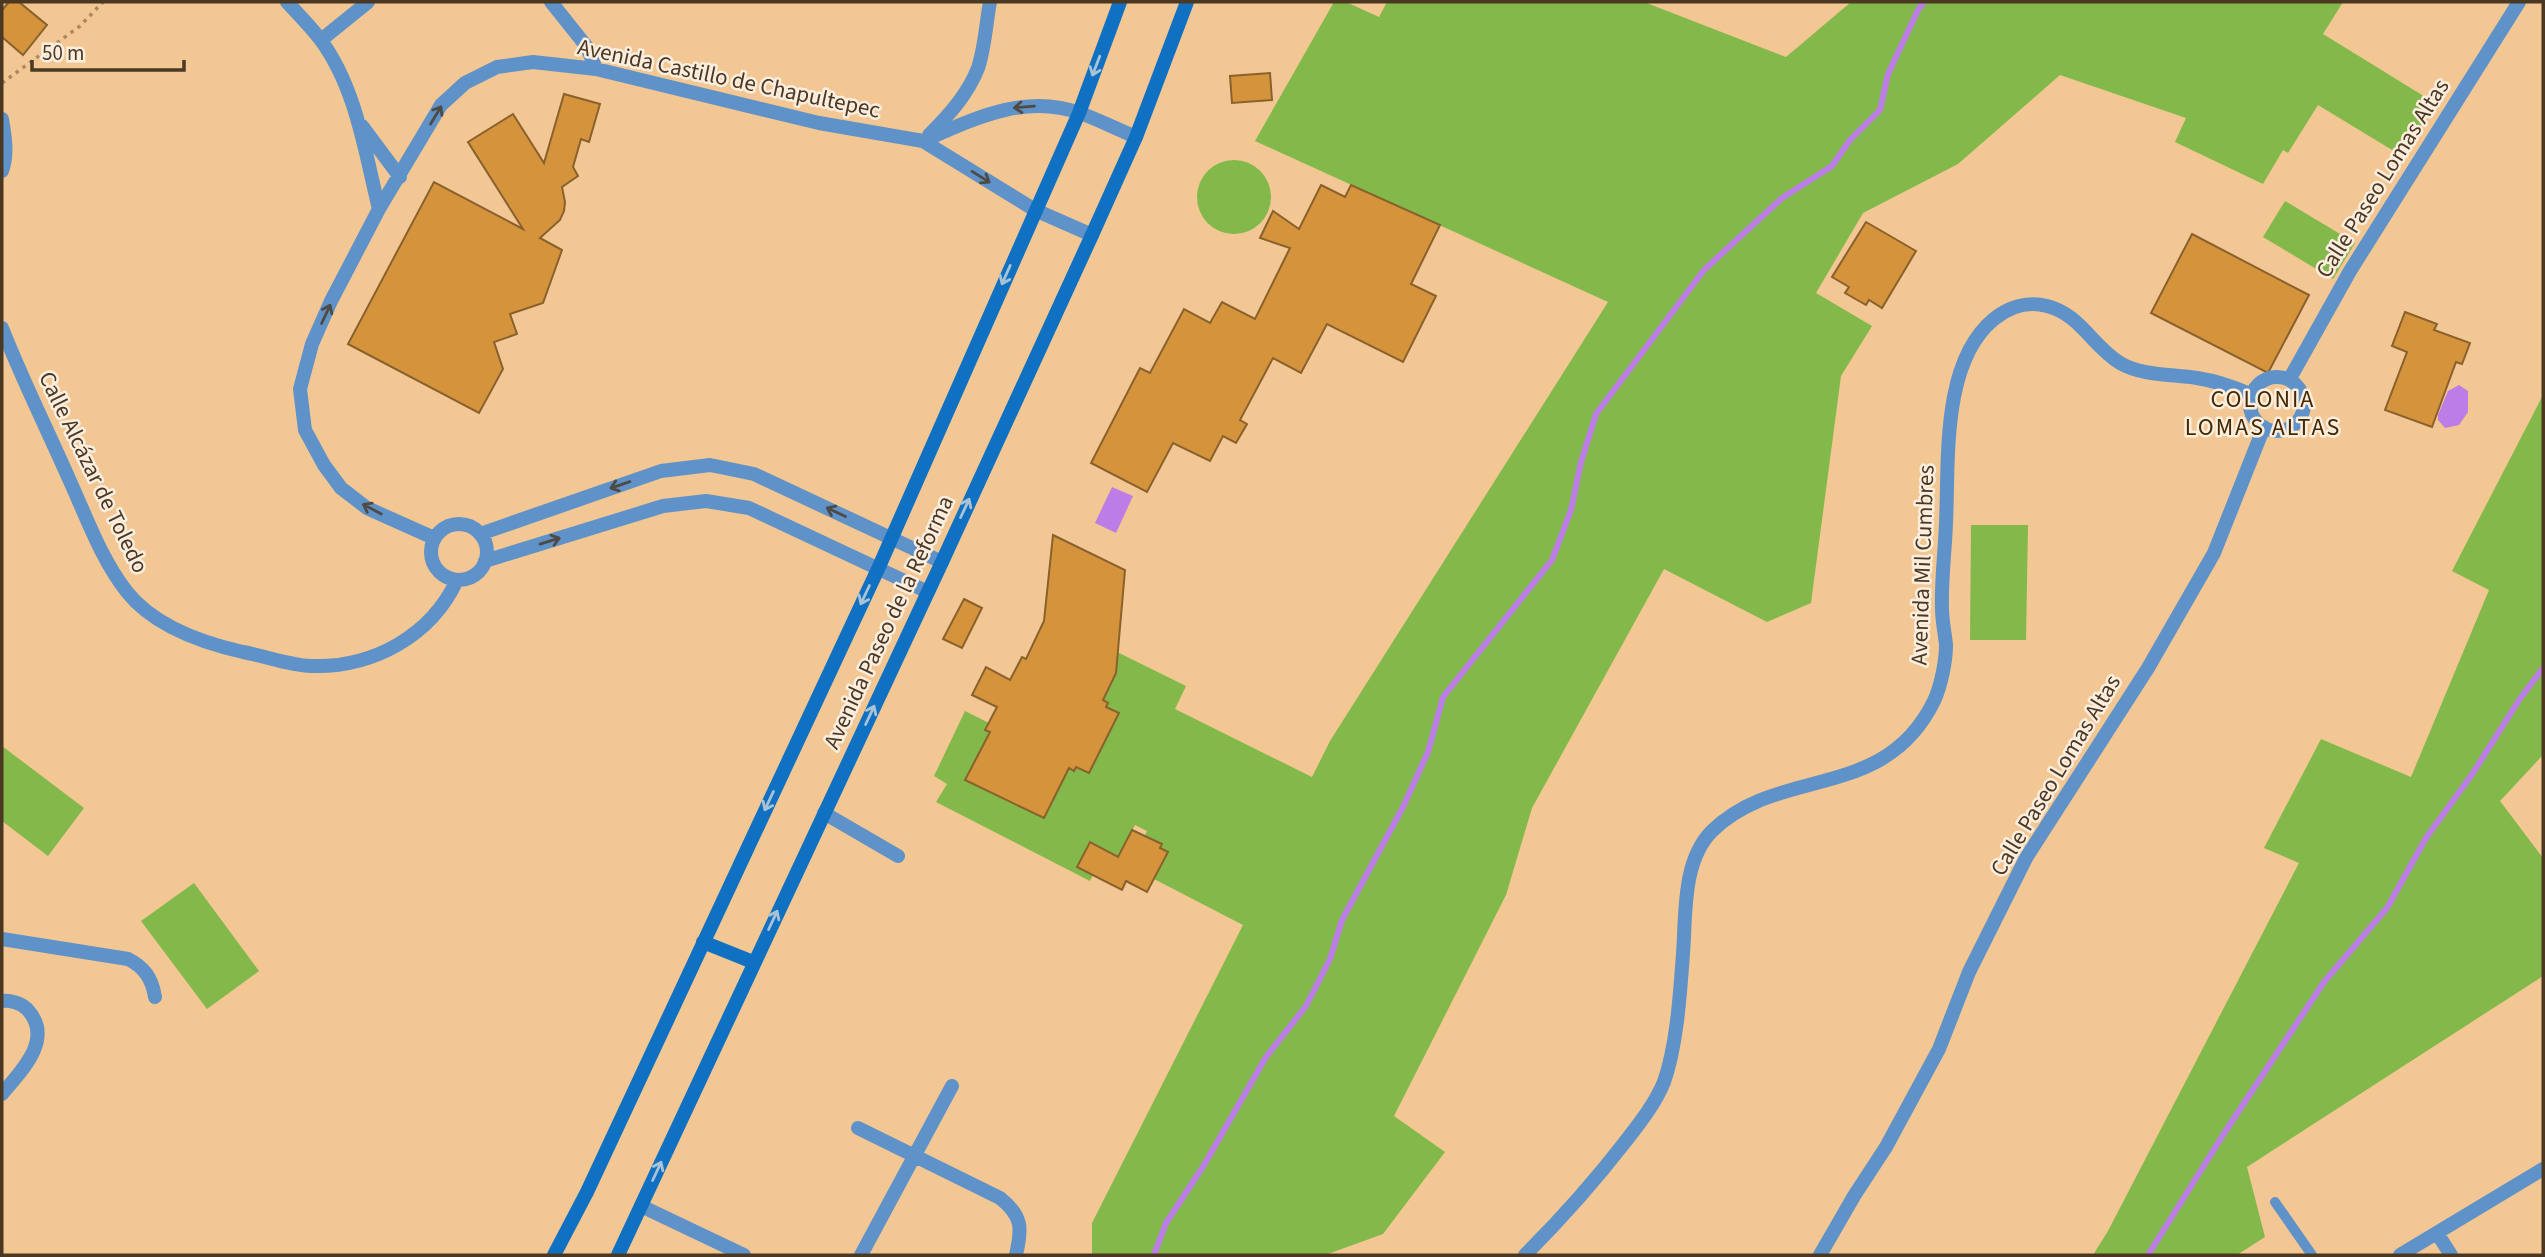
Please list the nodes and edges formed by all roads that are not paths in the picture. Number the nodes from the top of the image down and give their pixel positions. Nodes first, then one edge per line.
1 (288, 2) edge
2 (368, 2) edge
3 (551, 2) edge
4 (990, 2) edge
5 (1120, 2) edge
6 (1187, 2) edge
7 (2518, 2) edge
8 (321, 40) junction
9 (596, 69) junction
10 (1079, 113) junction
11 (2, 119) edge
12 (357, 120) junction
13 (1136, 137) junction
14 (923, 141) junction
15 (2, 171) edge
16 (400, 177) junction
17 (379, 209) junction
18 (1035, 211) junction
19 (1091, 235) junction
20 (2, 328) edge
21 (2289, 380) junction
22 (2252, 395) junction
23 (2264, 428) junction
24 (480, 534) junction
25 (434, 538) junction
26 (891, 538) junction
27 (485, 561) junction
28 (942, 562) junction
29 (878, 569) junction
30 (457, 580) junction
31 (928, 592) junction
32 (824, 813) junction
33 (898, 856) dead end
34 (2, 939) edge
35 (703, 942) junction
36 (753, 962) junction
37 (155, 997) dead end
38 (2, 1001) edge
39 (952, 1086) dead end
40 (2, 1094) edge
41 (858, 1128) dead end
42 (915, 1156) junction
43 (2543, 1169) edge
44 (2275, 1202) dead end
45 (641, 1206) junction
46 (2437, 1233) junction
47 (554, 1255) edge
48 (618, 1255) edge
49 (744, 1255) edge
50 (861, 1255) edge
51 (1016, 1255) edge
52 (1525, 1255) edge
53 (1820, 1255) edge
54 (2312, 1255) edge
55 (2400, 1255) edge
56 (2451, 1255) edge

1 - 8 street
2 - 8 street
3 - 9 street
4 - 14 street
5 -> 10 main road, Avenida Paseo de la Reforma
6 - 13 main road, Avenida Paseo de la Reforma
7 - 21 street, Calle Paseo Lomas Altas
8 - 12 street
9 - 14 street, Avenida Castillo de Chapultepec
16 -> 9 street, Avenida Castillo de Chapultepec
10 - 13 street
10 -> 14 street
10 - 18 main road, Avenida Paseo de la Reforma
11 - 15 street
12 - 16 street
12 - 17 street
13 - 19 main road, Avenida Paseo de la Reforma
14 -> 18 street, Avenida Castillo de Chapultepec
16 - 17 street, Avenida Castillo de Chapultepec
25 -> 17 street, Avenida Castillo de Chapultepec
18 - 19 street, Avenida Castillo de Chapultepec
18 -> 26 main road, Avenida Paseo de la Reforma
28 -> 19 main road, Avenida Paseo de la Reforma
20 - 30 street, Calle Alcázar de Toledo
21 - 22 street
21 - 23 street
22 - 23 street
22 - 52 street, Avenida Mil Cumbres
23 - 53 street, Calle Paseo Lomas Altas
24 - 25 street
26 -> 24 street
24 - 27 street
25 - 30 street
26 - 28 street
26 - 29 main road, Avenida Paseo de la Reforma
27 -> 29 street
27 - 30 street
28 - 31 main road, Avenida Paseo de la Reforma
29 - 31 street
29 -> 35 main road, Avenida Paseo de la Reforma
32 -> 31 main road, Avenida Paseo de la Reforma
32 - 33 street
36 -> 32 main road, Avenida Paseo de la Reforma
34 - 37 street
35 - 36 main road
35 - 47 main road, Avenida Paseo de la Reforma
45 -> 36 main road, Avenida Paseo de la Reforma
38 - 40 street
39 - 42 street
41 - 42 street
42 - 50 street
42 - 51 street
43 - 46 street
44 - 54 lane
45 - 48 main road, Avenida Paseo de la Reforma
45 - 49 street
46 - 55 street
46 - 56 street

